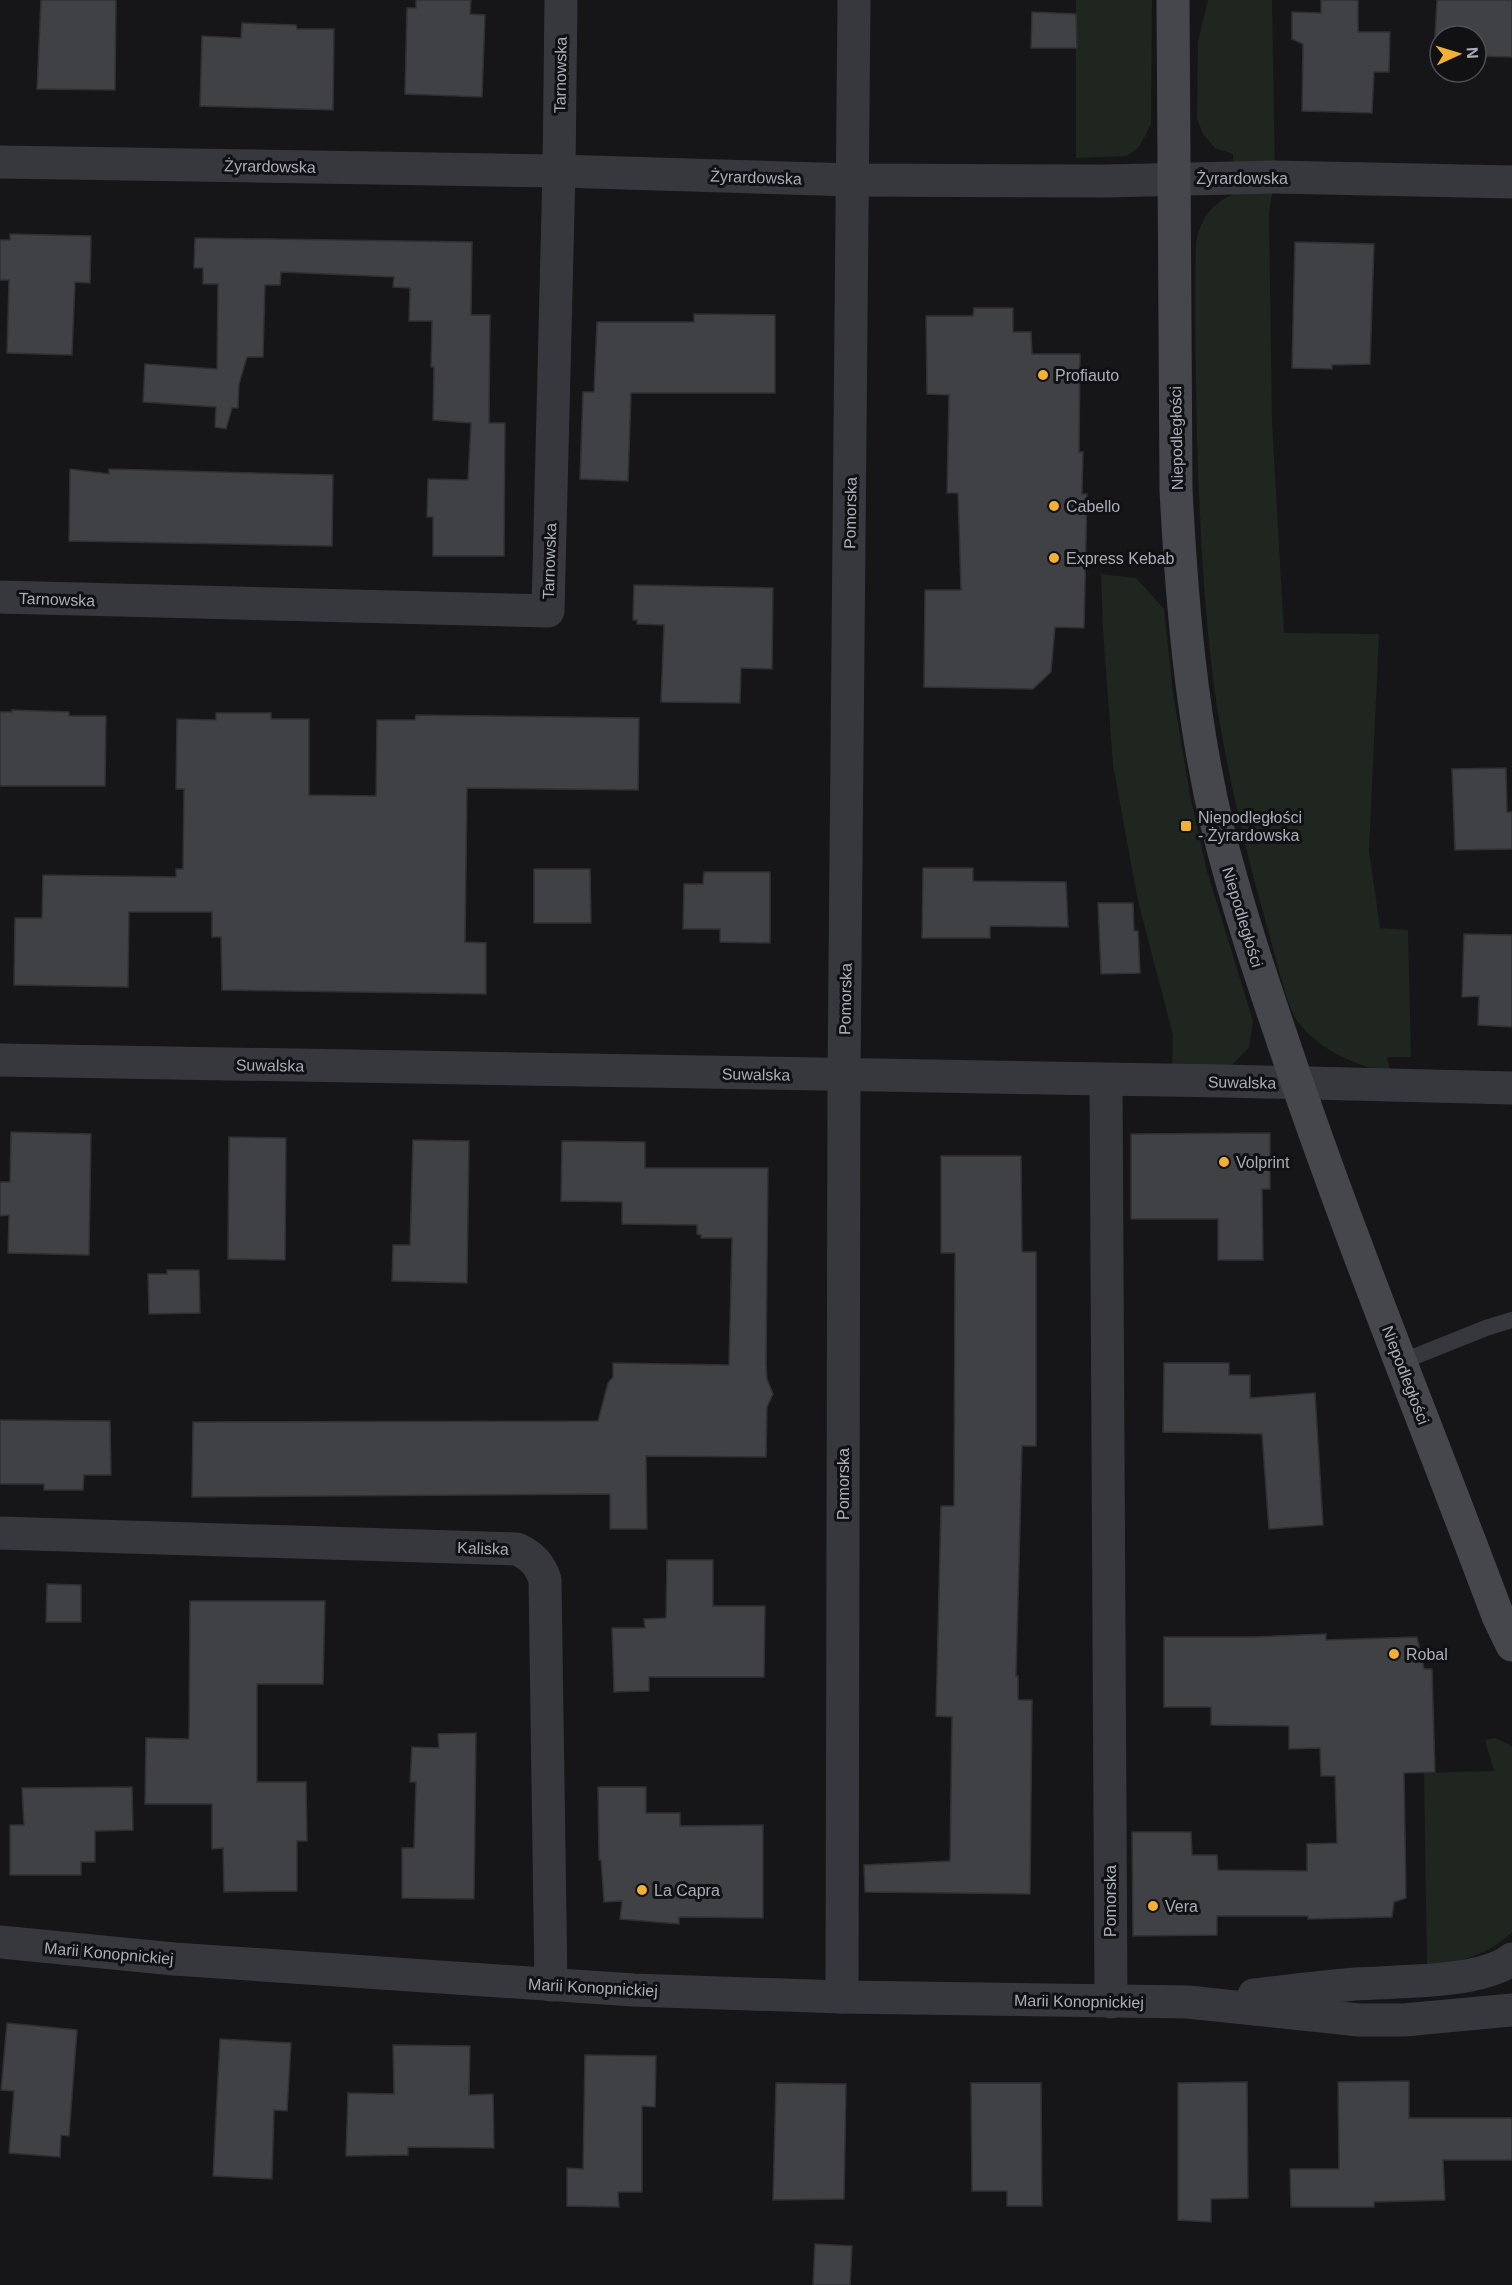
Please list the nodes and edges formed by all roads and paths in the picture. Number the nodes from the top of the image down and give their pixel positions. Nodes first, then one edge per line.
1 (561, 0) edge
2 (854, 0) edge
3 (1173, 0) edge
4 (0, 162) edge
5 (559, 171) junction
6 (1173, 179) junction
7 (854, 180) junction
8 (1512, 182) edge
9 (0, 597) edge
10 (0, 1060) edge
11 (844, 1076) junction
12 (1106, 1080) junction
13 (1297, 1083) junction
14 (1512, 1088) edge
15 (1512, 1320) edge
16 (1401, 1362) junction
17 (0, 1533) edge
18 (1498, 1616) junction
19 (1512, 1645) edge
20 (1512, 1669) edge
21 (0, 1942) edge
22 (1512, 1959) edge
23 (550, 1985) junction
24 (842, 1997) junction
25 (1111, 2002) junction
26 (1188, 2002) junction
27 (1512, 2010) edge

1 - 5 street, Tarnowska
2 - 7 street, Pomorska
3 - 6 street, Niepodległości
4 - 5 street, Żyrardowska
5 - 7 street, Żyrardowska
5 - 9 street, Tarnowska
6 - 7 street, Żyrardowska
6 - 8 street, Żyrardowska
6 - 13 street, Niepodległości
7 - 11 street, Pomorska
10 - 11 street, Suwalska
11 - 12 street, Suwalska
11 - 24 street, Pomorska
12 - 13 street, Suwalska
12 - 25 street, Pomorska
13 - 14 street, Suwalska
13 - 16 street, Niepodległości
15 - 16 lane
16 - 18 street, Niepodległości
17 - 23 street, Kaliska
18 - 19 street, Niepodległości
18 - 20 street, Niepodległości
21 - 23 street, Marii Konopnickiej
22 - 26 street, Marii Konopnickiej
23 - 24 street, Marii Konopnickiej
24 - 25 street, Marii Konopnickiej
25 - 26 street, Marii Konopnickiej
26 - 27 street, Marii Konopnickiej

